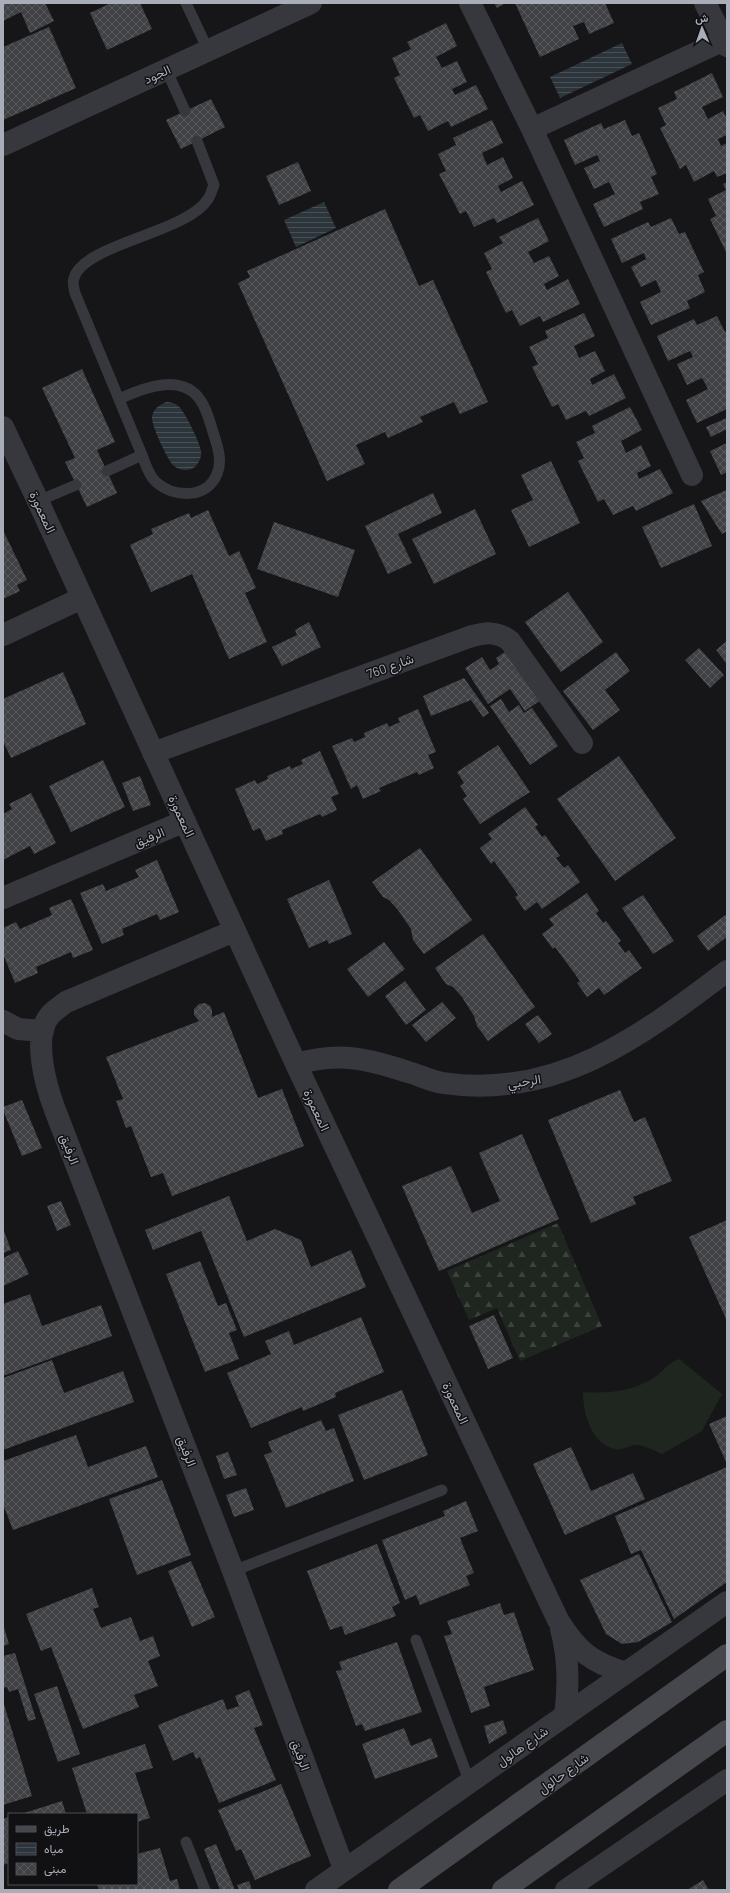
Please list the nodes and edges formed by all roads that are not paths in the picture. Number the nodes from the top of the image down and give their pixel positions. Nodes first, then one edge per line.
1 (186, 3) edge
2 (311, 3) edge
3 (470, 3) edge
4 (705, 3) edge
5 (726, 43) edge
6 (208, 50) junction
7 (166, 69) junction
8 (185, 111) dead end
9 (532, 130) junction
10 (197, 141) dead end
11 (3, 145) edge
12 (119, 399) junction
13 (3, 427) edge
14 (142, 455) junction
15 (107, 471) dead end
16 (692, 475) dead end
17 (76, 485) dead end
18 (38, 501) junction
19 (82, 598) junction
20 (3, 636) edge
21 (582, 743) dead end
22 (153, 753) junction
23 (185, 821) junction
24 (3, 898) edge
25 (234, 931) junction
26 (727, 971) edge
27 (3, 1021) edge
28 (43, 1031) junction
29 (296, 1064) junction
30 (442, 1490) dead end
31 (233, 1571) junction
32 (727, 1602) edge
33 (558, 1620) junction
34 (416, 1640) dead end
35 (727, 1655) edge
36 (626, 1673) junction
37 (565, 1716) junction
38 (727, 1731) edge
39 (727, 1780) edge
40 (470, 1783) junction
41 (186, 1842) dead end
42 (344, 1870) junction
43 (205, 1890) edge
44 (316, 1890) edge
45 (399, 1890) edge
46 (503, 1890) edge
47 (566, 1890) edge

1 - 6 lane
2 - 6 street, الجود
3 - 9 street
4 - 5 street
5 - 9 street
6 - 7 street, الجود
7 - 8 lane
7 - 11 street, الجود
9 - 16 street
10 - 12 lane
12 - 14 lane
12 - 14 lane
13 - 18 street, المعمورة
14 - 15 lane
17 - 18 lane
18 - 19 street, المعمورة
19 - 20 street
19 - 22 street, المعمورة
21 - 22 street, شارع 760
22 - 23 street, المعمورة
23 - 24 street, الرفيق
23 - 25 street, المعمورة
25 - 28 street, الرفيق
25 - 29 street, المعمورة
26 - 29 street, الرحبي
27 - 28 street
28 - 31 street, الرفيق
29 - 33 street, المعمورة
30 - 31 lane
31 - 42 street, الرفيق
32 - 36 street, شارع هالول
33 - 36 street, المعمورة
33 - 37 street, المعمورة
34 - 40 lane
35 - 45 main road, شارع حالول
36 - 37 street, شارع هالول
37 - 40 street, شارع هالول
38 - 46 main road
39 - 47 street
40 - 42 street, شارع هالول
41 - 43 lane
42 - 44 street, شارع هالول

